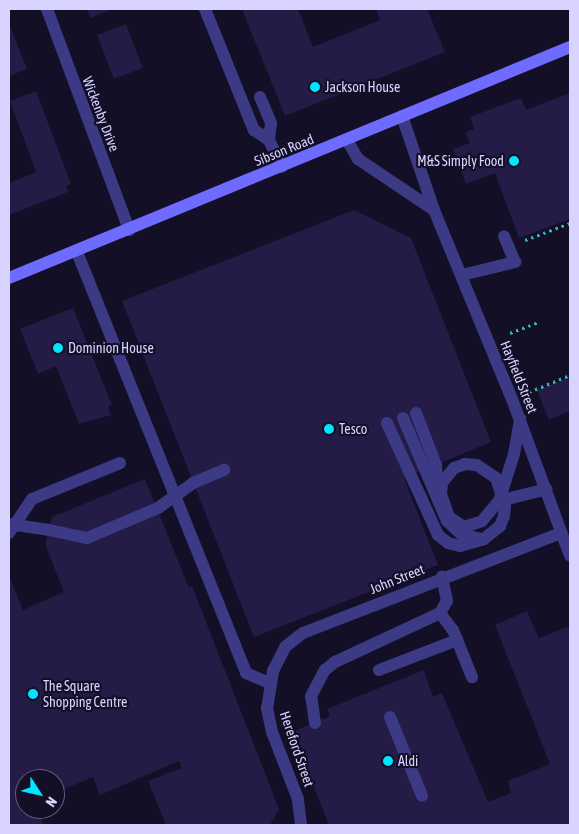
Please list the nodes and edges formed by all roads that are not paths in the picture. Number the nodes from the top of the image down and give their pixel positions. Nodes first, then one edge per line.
1 (47, 9) edge
2 (205, 9) edge
3 (570, 47) edge
4 (260, 97) dead end
5 (402, 116) junction
6 (269, 140) junction
7 (347, 140) junction
8 (282, 167) junction
9 (434, 210) junction
10 (129, 230) junction
11 (506, 241) road end
12 (77, 252) junction
13 (462, 275) junction
14 (9, 278) edge
15 (416, 413) dead end
16 (403, 418) dead end
17 (520, 420) junction
18 (387, 423) dead end
19 (120, 463) dead end
20 (430, 467) junction
21 (224, 470) dead end
22 (547, 489) junction
23 (499, 501) junction
24 (9, 524) edge
25 (9, 533) edge
26 (561, 533) junction
27 (484, 539) junction
28 (570, 556) edge
29 (442, 578) junction
30 (440, 613) junction
31 (457, 640) junction
32 (379, 670) dead end
33 (472, 677) dead end
34 (270, 683) junction
35 (390, 716) dead end
36 (315, 723) dead end
37 (422, 796) dead end
38 (301, 825) edge

1 - 10 street, Wickenby Drive
2 - 6 street
3 - 5 main road, Sibson Road
4 - 6 street
5 - 7 main road, Sibson Road
5 - 9 street, Hayfield Street
6 - 8 street
7 - 8 main road, Sibson Road
7 - 9 street
8 - 10 main road, Sibson Road
9 - 13 street, Hayfield Street
10 - 12 main road, Sibson Road
11 - 13 street
12 - 14 main road, Sibson Road
12 - 34 street
13 - 17 street, Hayfield Street
15 - 20 street
16 - 20 street
17 - 22 street, Hayfield Street
17 - 23 street
18 - 27 street
19 - 25 street
20 - 27 street, bridge
21 - 24 street, bridge
22 - 23 street
22 - 26 street, Hayfield Street
23 - 27 street, bridge
26 - 28 street, Hayfield Street
26 - 29 street, John Street
29 - 30 street
29 - 34 street, John Street
30 - 31 street
30 - 36 street
31 - 32 street
31 - 33 street
34 - 38 street, Hereford Street
35 - 37 street

